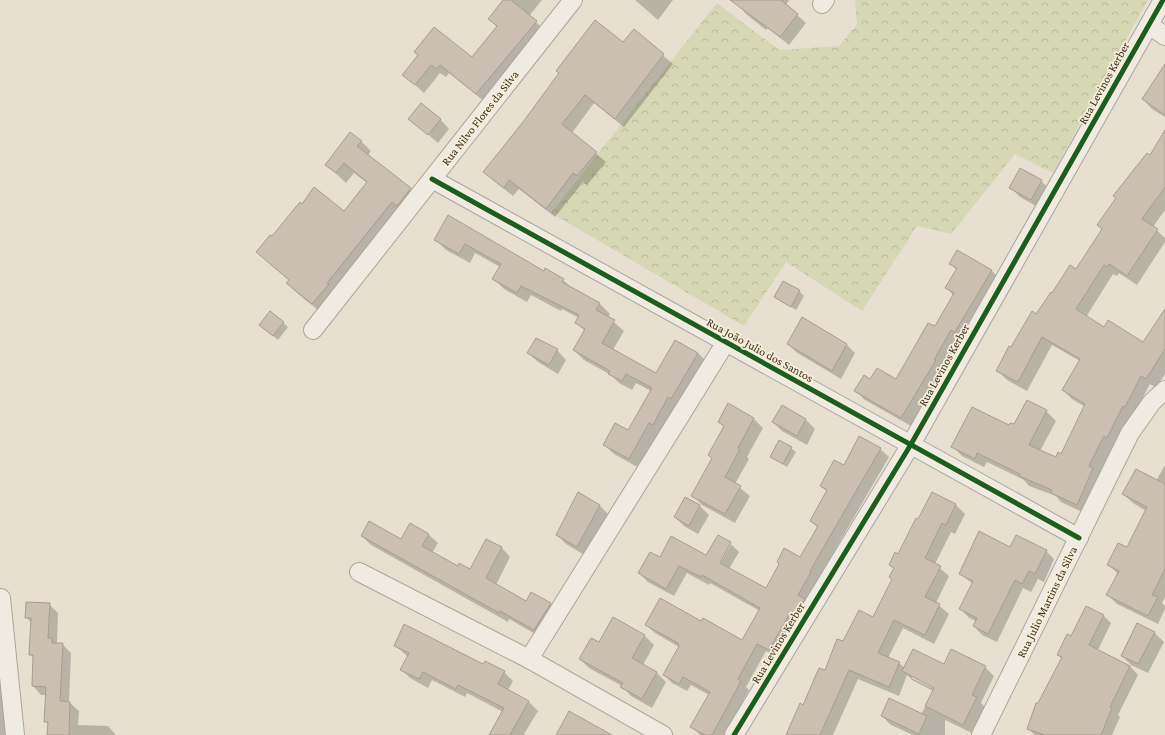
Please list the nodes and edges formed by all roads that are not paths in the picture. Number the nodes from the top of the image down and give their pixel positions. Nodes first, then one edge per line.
1 (573, 0) edge
2 (1163, 0) edge
3 (1149, 25) junction
4 (1165, 36) edge
5 (432, 179) junction
6 (312, 330) dead end
7 (726, 342) junction
8 (1165, 390) edge
9 (910, 446) junction
10 (1078, 538) junction
11 (359, 572) dead end
12 (1, 598) dead end
13 (529, 659) junction
14 (15, 735) edge
15 (663, 735) edge
16 (734, 735) edge
17 (981, 735) edge

1 - 5 street, Rua Nilvo Flores da Silva
2 - 3 street, Rua Levinos Kerber
3 - 4 street
3 - 9 street, Rua Levinos Kerber
5 - 6 street, Rua Nilvo Flores da Silva
5 - 7 street, Rua João Julio dos Santos
7 - 9 street, Rua João Julio dos Santos
7 - 13 street
8 - 10 street, Rua Julio Martins da Silva
9 - 10 street, Rua João Julio dos Santos
9 - 16 street, Rua Levinos Kerber
10 - 17 street, Rua Julio Martins da Silva
11 - 13 street
12 - 14 street
13 - 15 street

